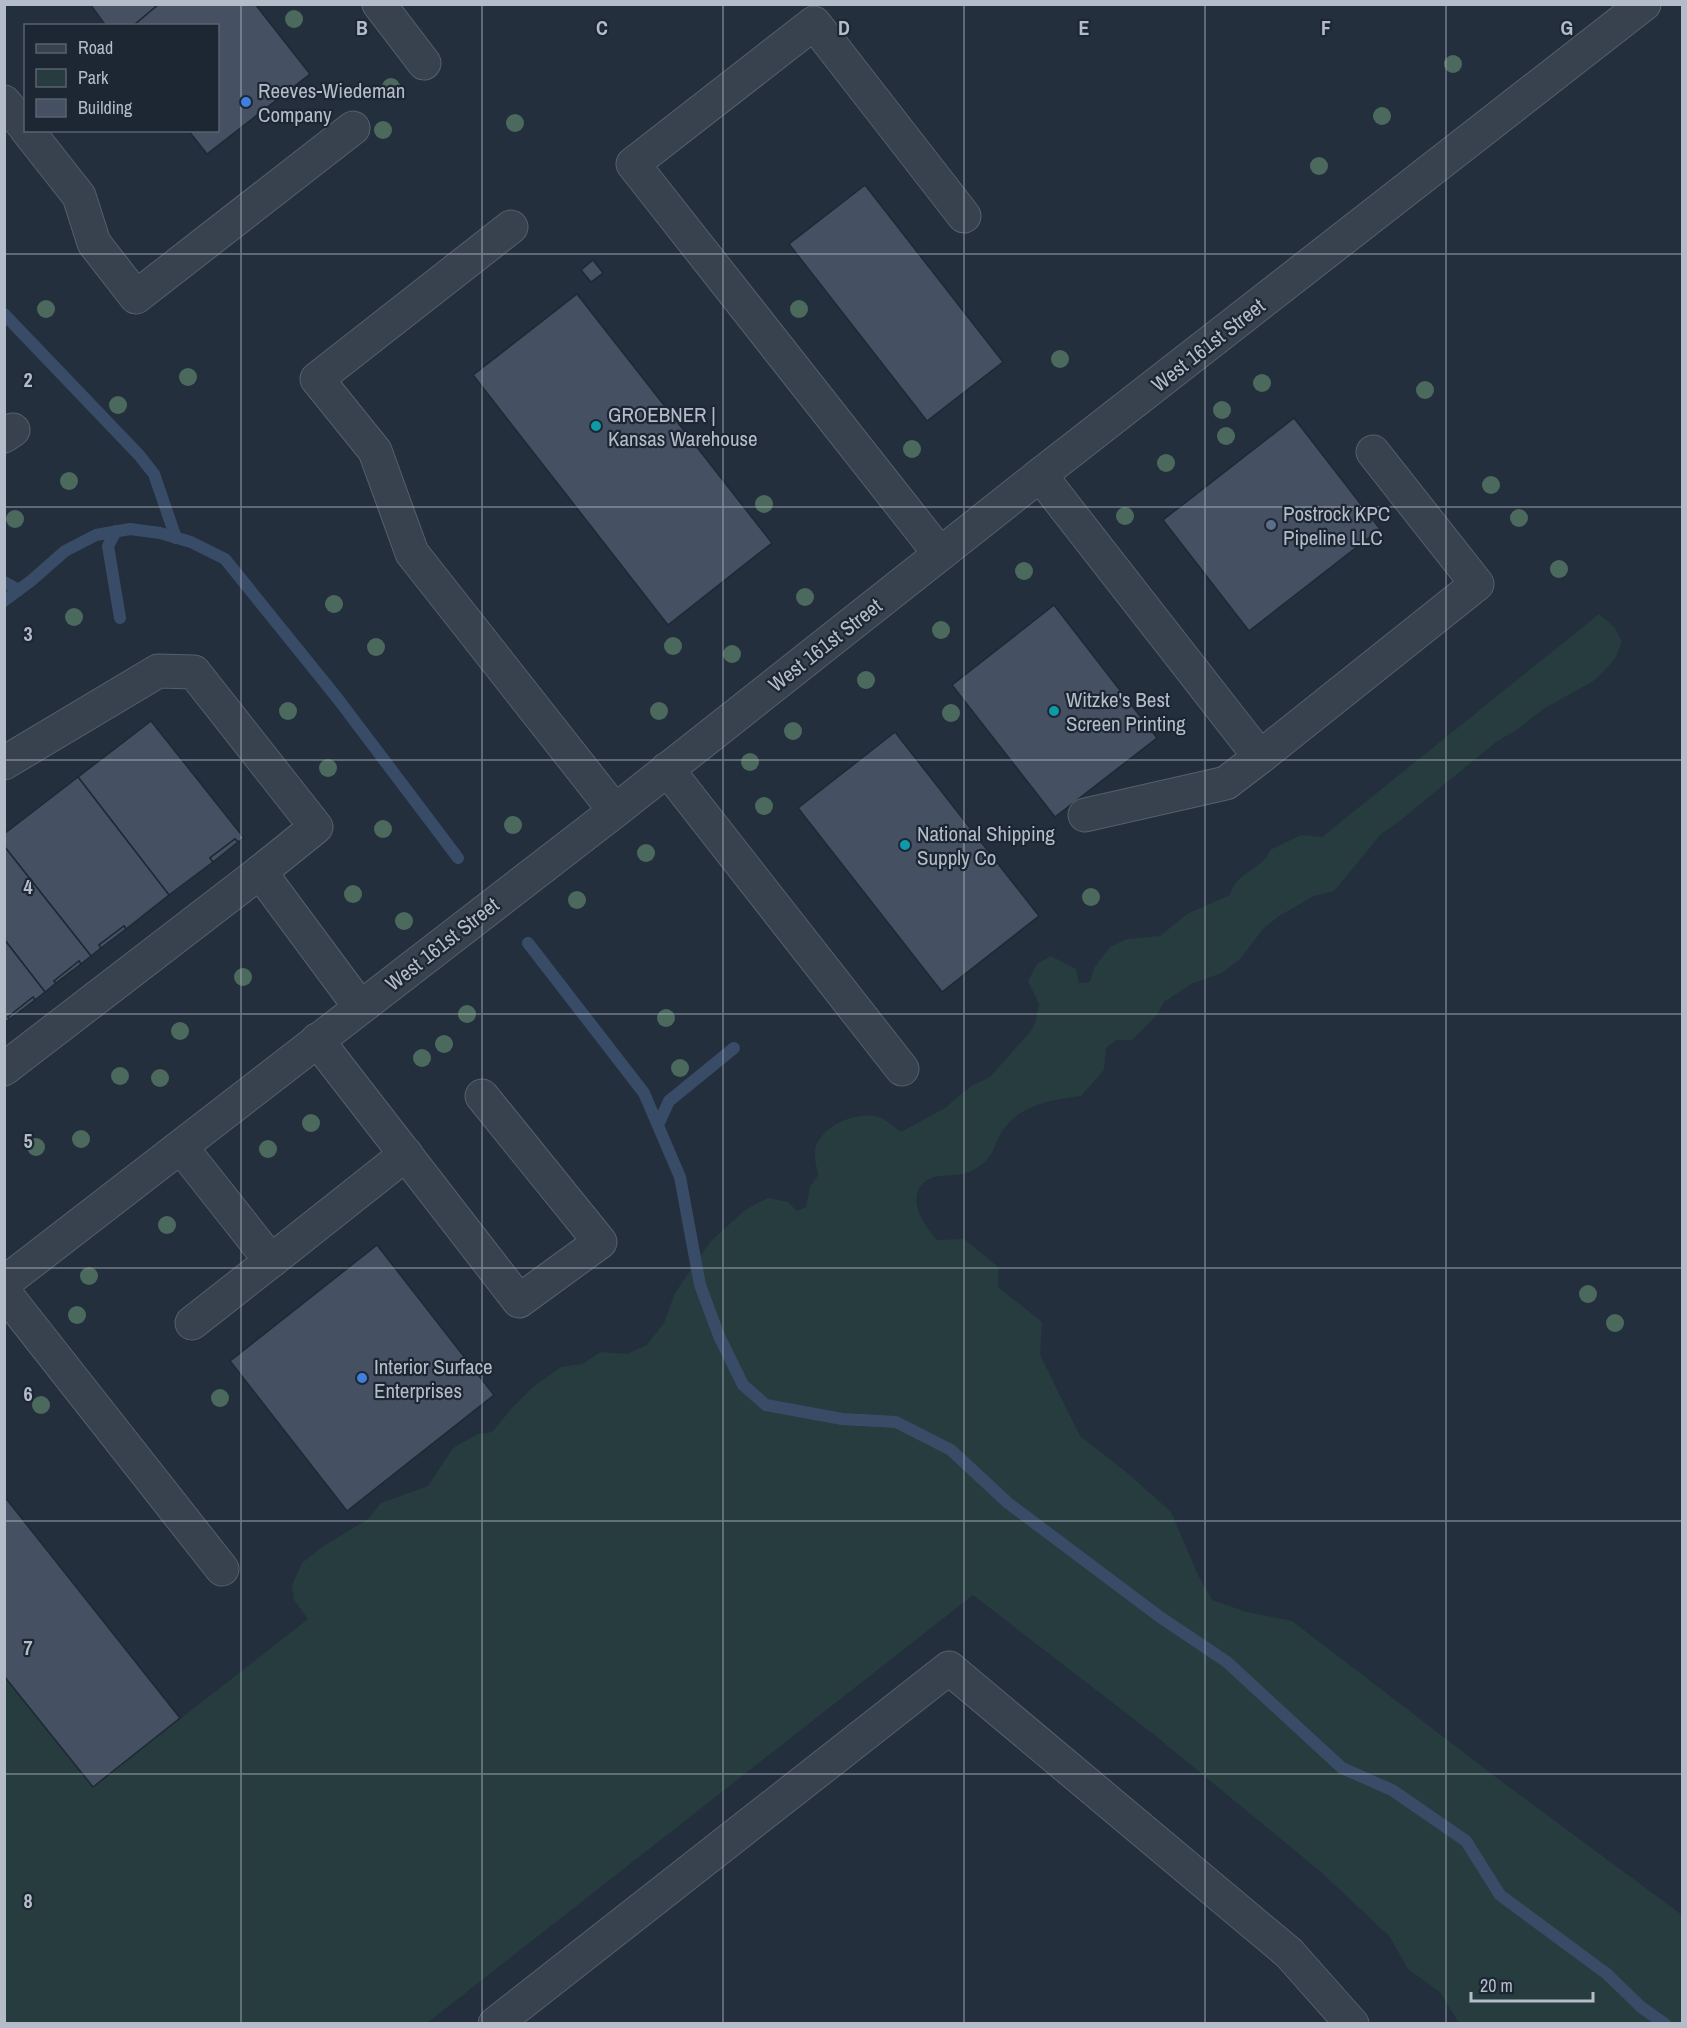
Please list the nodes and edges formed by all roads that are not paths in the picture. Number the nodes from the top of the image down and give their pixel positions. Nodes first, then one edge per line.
1 (378, 4) edge
2 (1644, 4) edge
3 (424, 63) dead end
4 (4, 102) edge
5 (24, 127) edge
6 (353, 128) dead end
7 (28, 132) edge
8 (964, 216) dead end
9 (511, 227) dead end
10 (1373, 452) dead end
11 (1040, 475) junction
12 (940, 554) junction
13 (1260, 757) junction
14 (4, 763) edge
15 (667, 770) junction
16 (615, 811) junction
17 (1085, 815) dead end
18 (260, 872) junction
19 (360, 1007) junction
20 (317, 1040) junction
21 (4, 1068) edge
22 (902, 1069) dead end
23 (482, 1096) dead end
24 (180, 1147) junction
25 (406, 1154) junction
26 (271, 1261) junction
27 (4, 1282) edge
28 (4, 1292) edge
29 (192, 1323) dead end
30 (222, 1569) dead end
31 (1350, 2023) edge
32 (495, 2024) edge

1 - 3 street
2 - 11 street, West 161st Street
4 - 5 street
6 - 7 street
8 - 12 street
9 - 16 street
10 - 13 street
11 - 12 street, West 161st Street
11 - 13 street
12 - 15 street, West 161st Street
13 - 17 street
14 - 18 street
15 - 16 street, West 161st Street
15 - 22 street
16 - 19 street, West 161st Street
18 - 19 street
18 - 21 street
19 - 20 street, West 161st Street
20 - 24 street, West 161st Street
20 - 25 street
23 - 25 street
24 - 26 street
24 - 27 street, West 161st Street
25 - 26 street
26 - 29 street
28 - 30 street
31 - 32 street

